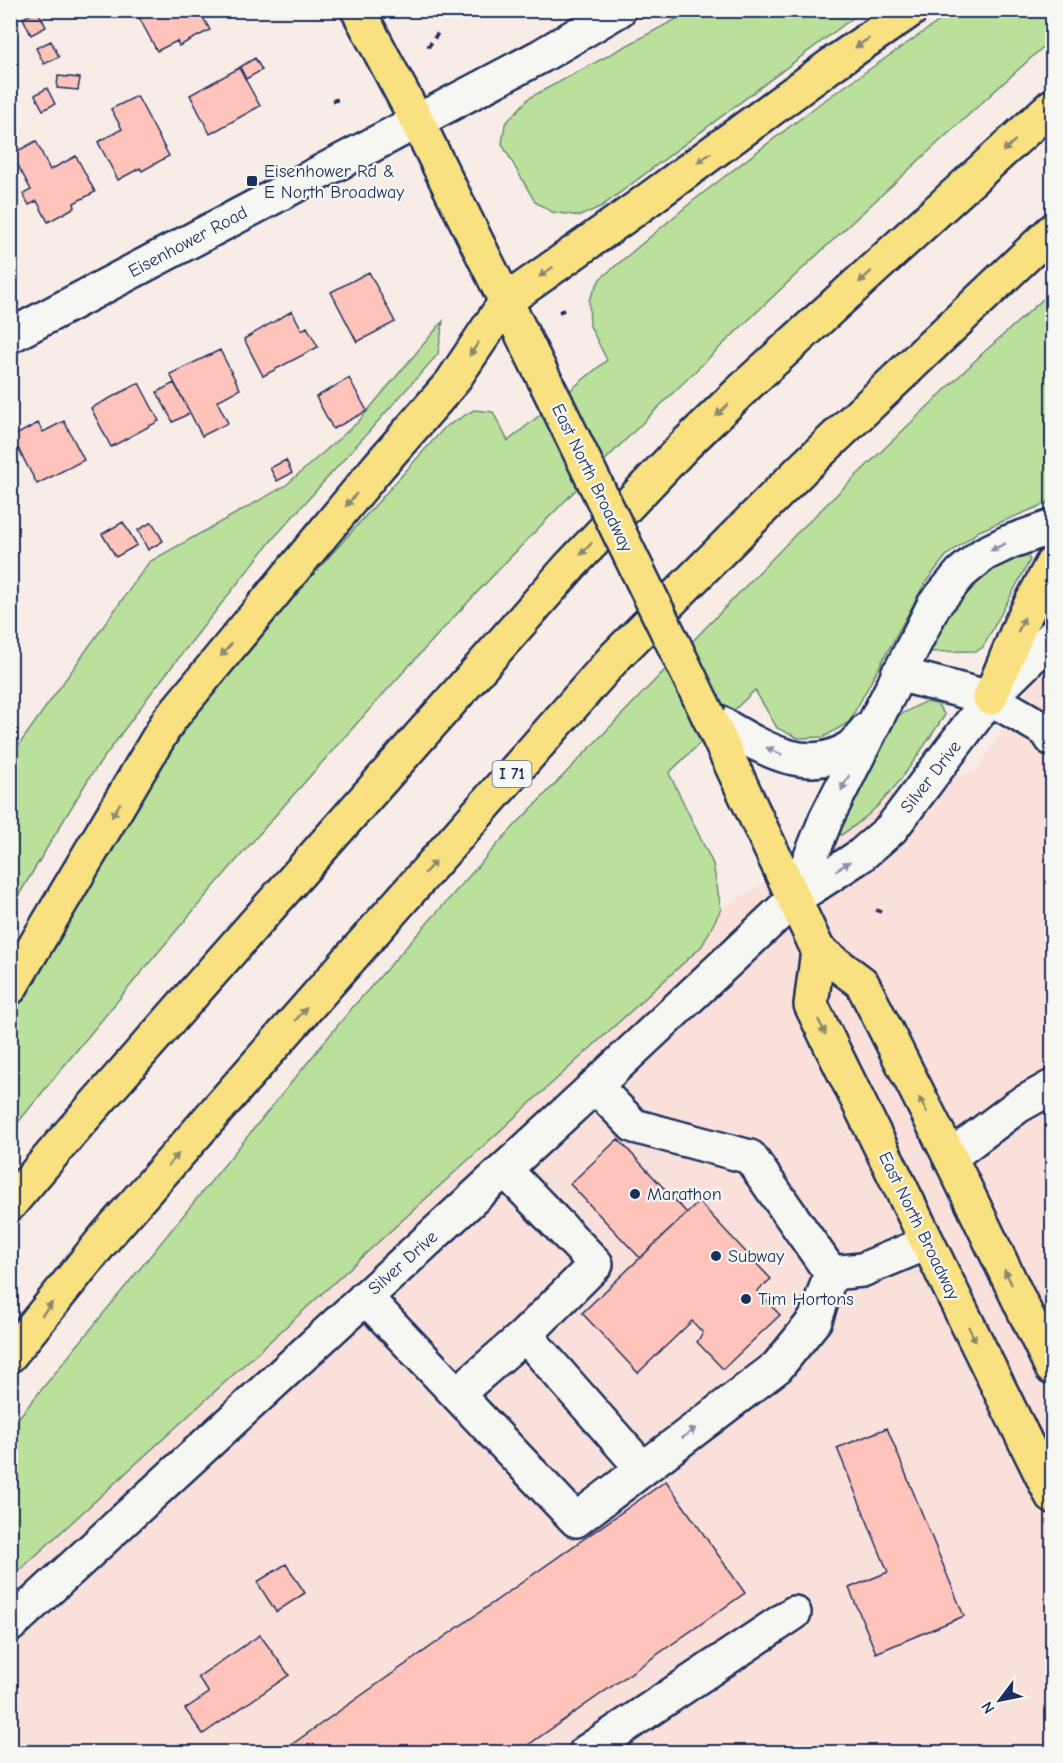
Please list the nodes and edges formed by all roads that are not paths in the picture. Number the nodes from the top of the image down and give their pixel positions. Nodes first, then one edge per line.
1 (358, 10) edge
2 (618, 10) edge
3 (911, 10) edge
4 (1053, 106) edge
5 (417, 121) junction
6 (1053, 231) edge
7 (507, 300) junction
8 (10, 336) edge
9 (1053, 527) edge
10 (1053, 564) edge
11 (1053, 637) edge
12 (898, 674) junction
13 (990, 698) junction
14 (709, 717) junction
15 (878, 717) junction
16 (1053, 739) edge
17 (794, 899) junction
18 (818, 950) junction
19 (10, 988) edge
20 (596, 1086) junction
21 (1053, 1087) edge
22 (950, 1157) junction
23 (505, 1170) junction
24 (10, 1204) edge
25 (927, 1243) junction
26 (831, 1273) junction
27 (365, 1298) junction
28 (525, 1335) junction
29 (10, 1355) edge
30 (1053, 1368) edge
31 (457, 1394) junction
32 (642, 1468) junction
33 (1053, 1496) edge
34 (794, 1613) dead end
35 (10, 1625) edge
36 (586, 1752) edge

1 - 5 main road, East North Broadway
2 - 5 street, Eisenhower Road
3 -> 7 main road
4 -> 24 main road
5 - 7 main road, East North Broadway
5 - 8 street, Eisenhower Road
29 -> 6 main road, I 71
7 - 14 main road, East North Broadway, bridge
7 -> 19 main road
9 -> 12 street, Silver Drive
13 -> 10 main road
11 - 13 street, Silver Drive
12 - 13 street
12 - 15 street, Silver Drive
13 - 16 street
17 -> 13 street, Silver Drive
15 -> 14 street, Silver Drive
14 - 17 main road, East North Broadway
15 -> 17 street, Silver Drive
17 - 18 main road, East North Broadway
17 - 20 street, Silver Drive
22 -> 18 main road, East North Broadway
18 -> 25 main road, East North Broadway
20 - 23 street, Silver Drive
20 - 26 street
21 - 22 street
30 -> 22 main road, East North Broadway
23 - 27 street, Silver Drive
23 - 28 street
25 - 26 street
25 -> 33 main road, East North Broadway
32 -> 26 street
27 - 31 street
27 - 35 street, Silver Drive
28 - 31 street
28 - 32 street
31 - 32 street
34 - 36 street

